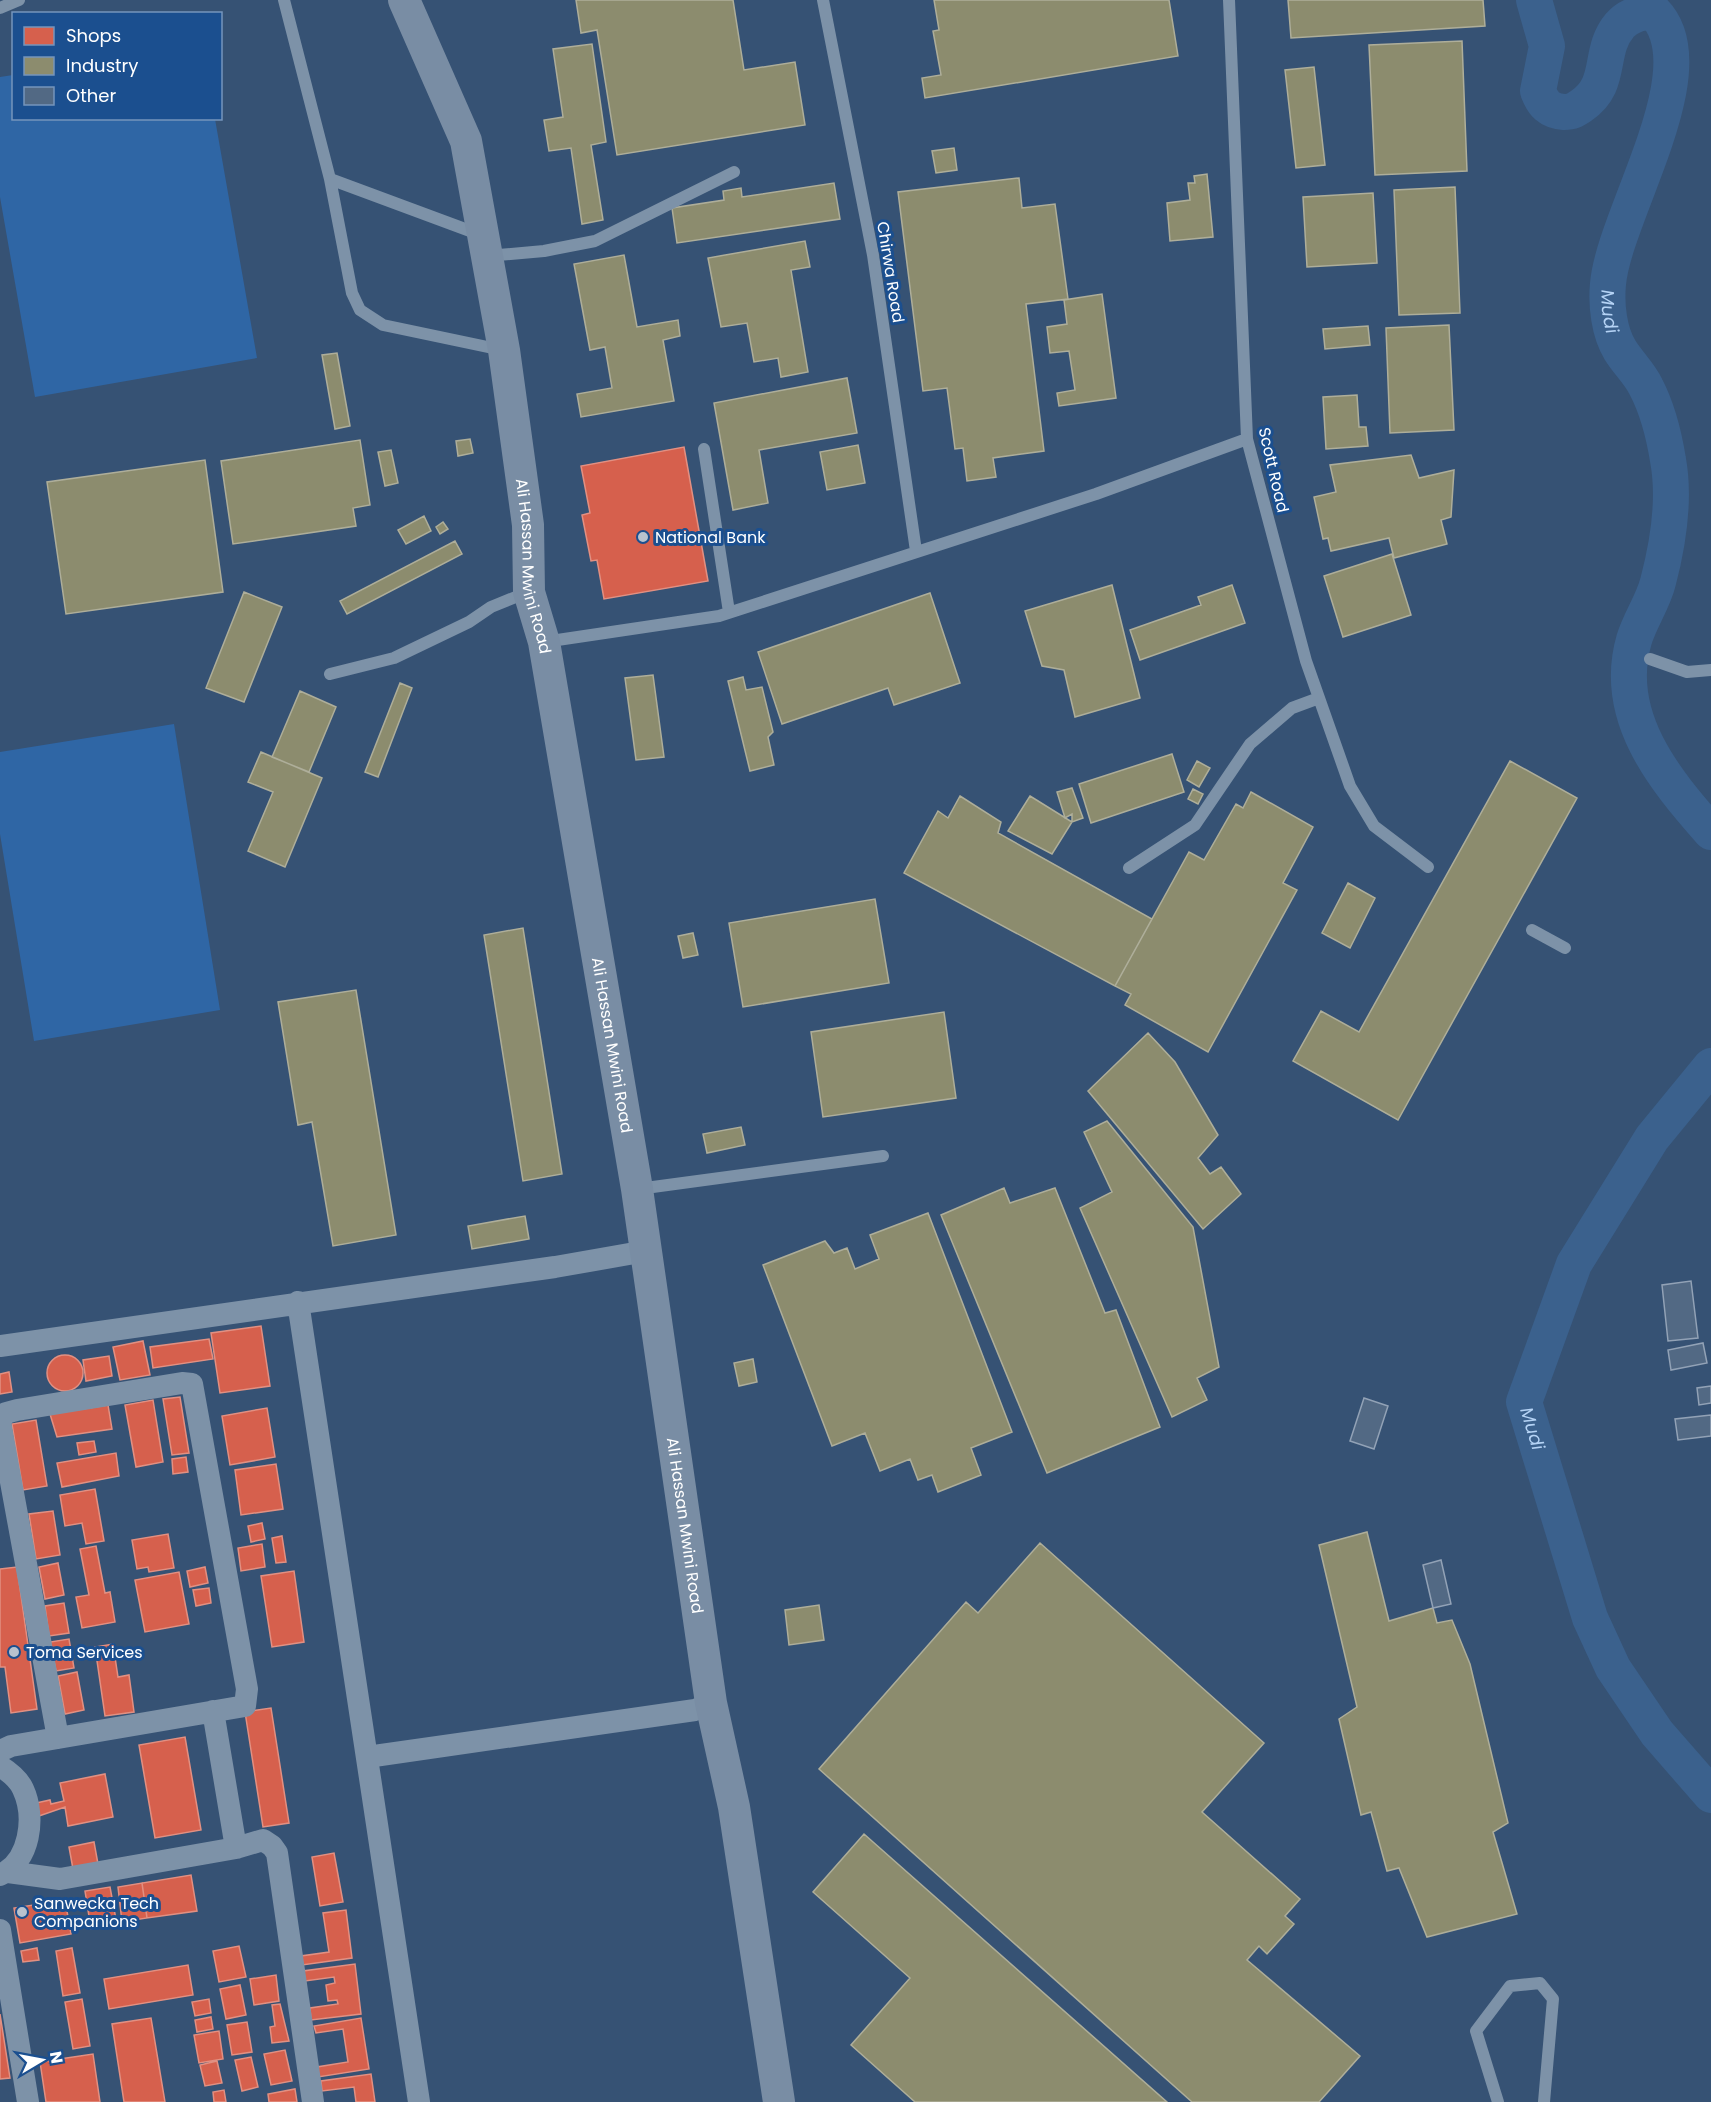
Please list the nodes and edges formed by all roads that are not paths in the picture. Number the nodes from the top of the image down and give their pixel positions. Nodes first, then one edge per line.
1 (19, 0) edge
2 (284, 0) edge
3 (404, 0) edge
4 (823, 0) edge
5 (1229, 0) edge
6 (0, 8) edge
7 (734, 172) dead end
8 (330, 179) junction
9 (484, 246) junction
10 (504, 350) junction
11 (1247, 439) junction
12 (704, 450) dead end
13 (916, 551) junction
14 (529, 592) junction
15 (729, 612) junction
16 (544, 642) junction
17 (1650, 659) dead end
18 (1711, 670) edge
19 (330, 674) dead end
20 (1319, 698) junction
21 (1428, 867) dead end
22 (1129, 868) dead end
23 (1532, 930) dead end
24 (1565, 948) dead end
25 (883, 1156) dead end
26 (637, 1189) junction
27 (646, 1251) junction
28 (298, 1302) junction
29 (0, 1346) edge
30 (0, 1421) edge
31 (711, 1703) junction
32 (213, 1711) junction
33 (58, 1738) junction
34 (0, 1751) edge
35 (367, 1757) junction
36 (0, 1766) edge
37 (236, 1848) junction
38 (4, 1874) edge
39 (0, 1930) edge
40 (28, 2102) edge
41 (313, 2102) edge
42 (419, 2102) edge
43 (779, 2102) edge
44 (1498, 2102) edge
45 (1544, 2102) edge

1 - 6 lane
2 - 8 lane
3 - 9 main road, Ali Hassan Mwini Road
4 - 13 lane, Chirwa Road
5 - 11 lane, Scott Road
7 - 9 lane
8 - 9 lane
8 - 10 lane
9 - 10 main road, Ali Hassan Mwini Road
10 - 14 main road, Ali Hassan Mwini Road
11 - 13 lane
11 - 20 lane, Scott Road
12 - 15 lane
13 - 15 lane
14 - 16 main road, Ali Hassan Mwini Road
14 - 19 lane
15 - 16 lane
16 - 26 main road, Ali Hassan Mwini Road
17 - 18 lane
20 - 21 lane, Scott Road
20 - 22 lane
23 - 24 lane
25 - 26 lane
26 - 27 main road, Ali Hassan Mwini Road
27 - 28 street
27 - 31 main road, Ali Hassan Mwini Road
28 - 29 street
28 - 35 street
30 - 32 street
30 - 33 street
31 - 35 street
31 - 43 main road, Ali Hassan Mwini Road
32 - 33 street
32 - 37 street
33 - 34 street
35 - 42 street
36 - 38 street
37 - 38 street
37 - 41 street
39 - 40 street
44 - 45 lane

